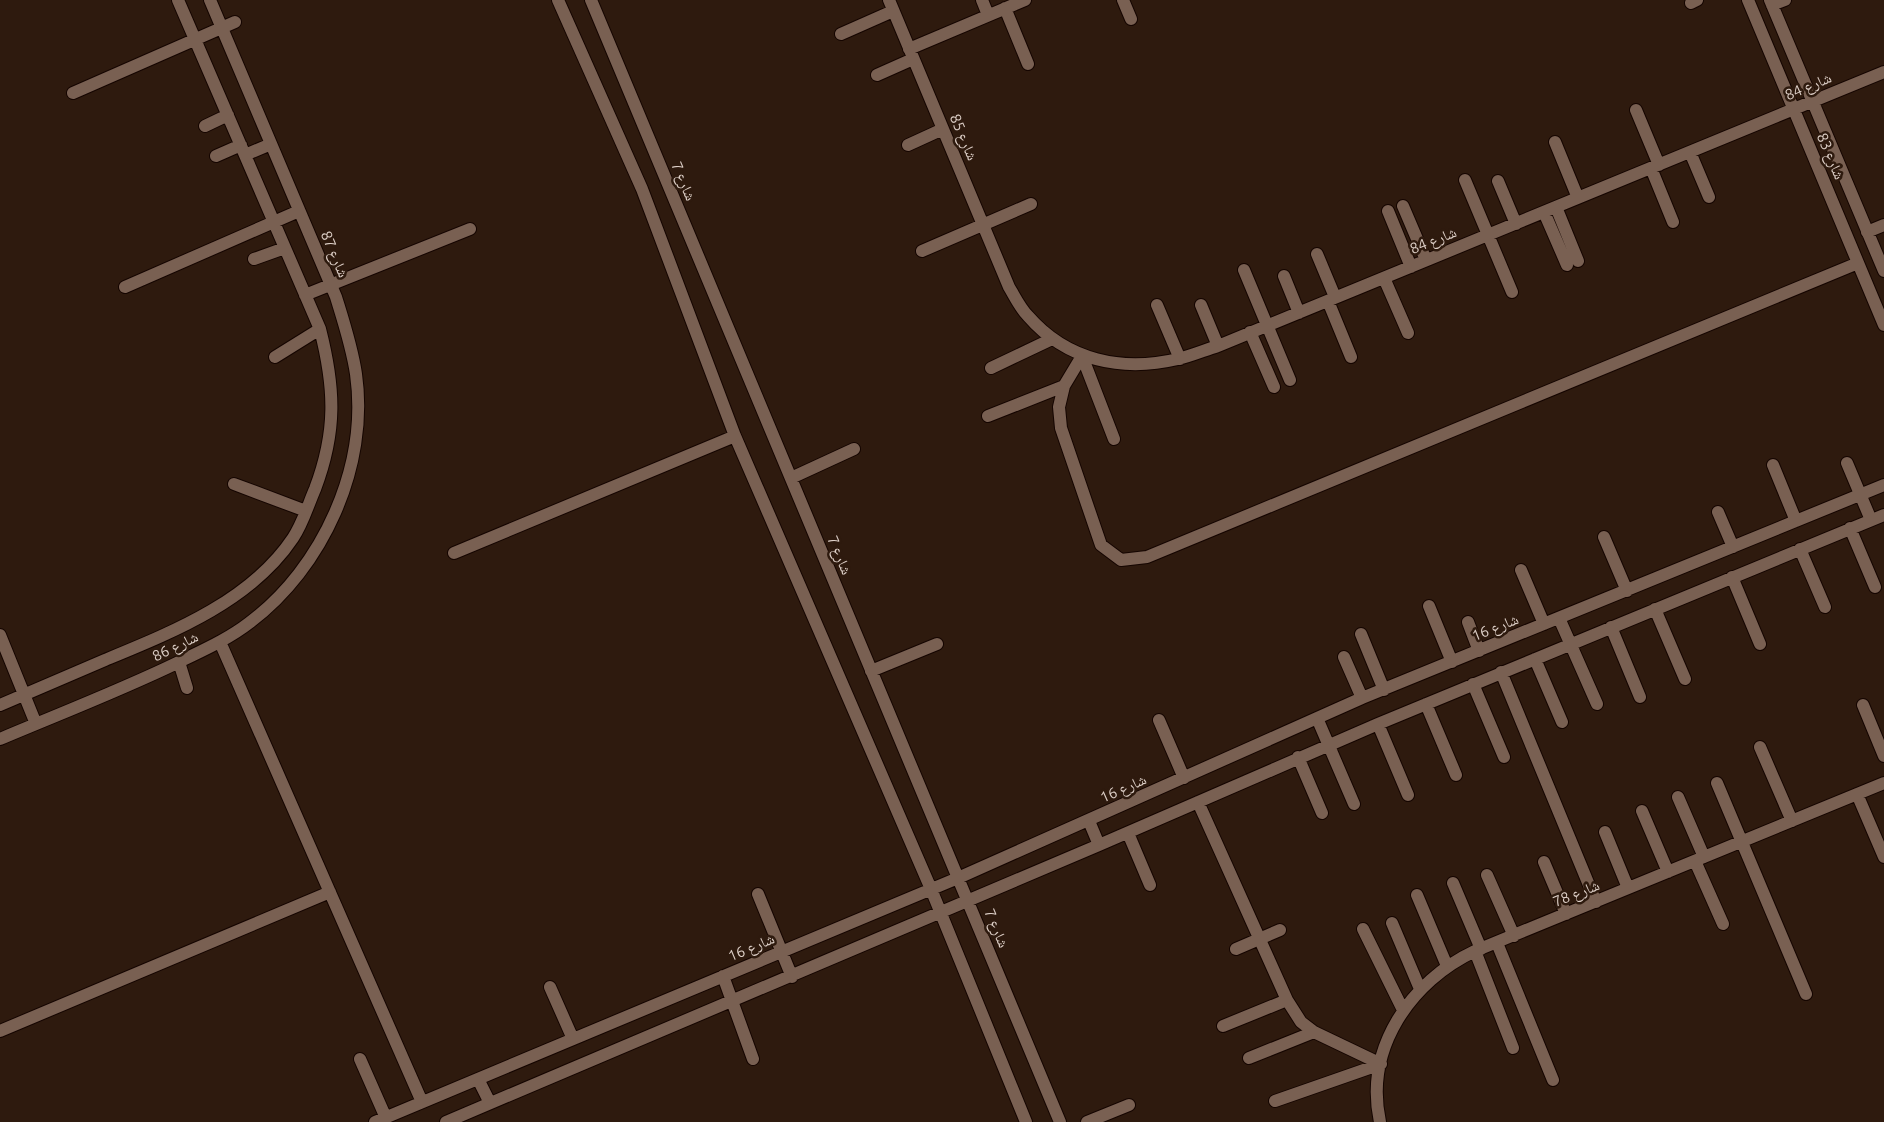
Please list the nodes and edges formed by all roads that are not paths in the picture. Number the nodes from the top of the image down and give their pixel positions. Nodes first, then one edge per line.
1 (178, 0) edge
2 (210, 0) edge
3 (558, 0) edge
4 (591, 0) edge
5 (982, 0) edge
6 (1024, 0) edge
7 (1123, 0) edge
8 (1748, 0) edge
9 (1785, 0) edge
10 (1771, 3) edge
11 (891, 6) edge
12 (1005, 8) junction
13 (988, 15) junction
14 (1131, 19) dead end
15 (235, 22) dead end
16 (222, 28) junction
17 (841, 34) dead end
18 (195, 40) junction
19 (911, 54) junction
20 (1028, 64) dead end
21 (1884, 72) edge
22 (877, 75) dead end
23 (73, 93) dead end
24 (1813, 102) junction
25 (1636, 110) dead end
26 (1794, 110) junction
27 (228, 115) junction
28 (205, 126) dead end
29 (943, 129) junction
30 (1555, 142) dead end
31 (271, 144) junction
32 (908, 145) dead end
33 (243, 150) junction
34 (1690, 152) junction
35 (216, 156) dead end
36 (1655, 167) junction
37 (1465, 180) dead end
38 (1498, 181) dead end
39 (1709, 197) dead end
40 (1578, 198) junction
41 (1031, 204) dead end
42 (1403, 206) dead end
43 (1550, 210) junction
44 (299, 211) junction
45 (1388, 212) dead end
46 (273, 222) junction
47 (1673, 222) dead end
48 (1516, 224) junction
49 (983, 225) junction
50 (1884, 225) edge
51 (470, 229) dead end
52 (1868, 232) junction
53 (1488, 235) junction
54 (285, 248) junction
55 (922, 251) dead end
56 (1317, 254) dead end
57 (1881, 254) edge
58 (254, 259) dead end
59 (1426, 260) junction
60 (1573, 263) dead end
61 (1858, 263) junction
62 (1411, 267) junction
63 (1244, 270) dead end
64 (1884, 271) edge
65 (1284, 276) dead end
66 (1384, 278) junction
67 (330, 285) junction
68 (125, 287) dead end
69 (1009, 287) joint
70 (1512, 292) dead end
71 (305, 295) junction
72 (1332, 299) junction
73 (1201, 304) dead end
74 (1157, 305) dead end
75 (1299, 313) junction
76 (1884, 325) edge
77 (1267, 326) junction
78 (320, 329) junction
79 (1250, 332) junction
80 (1408, 333) dead end
81 (1052, 339) junction
82 (1218, 346) junction
83 (1082, 356) junction
84 (275, 357) dead end
85 (1351, 357) dead end
86 (1180, 359) junction
87 (991, 368) dead end
88 (1290, 380) dead end
89 (1064, 386) junction
90 (1274, 387) dead end
91 (988, 416) dead end
92 (735, 436) junction
93 (1114, 439) dead end
94 (854, 449) dead end
95 (1847, 463) dead end
96 (1773, 465) dead end
97 (791, 478) junction
98 (234, 484) dead end
99 (1884, 485) edge
100 (1860, 494) junction
101 (1718, 512) dead end
102 (304, 516) junction
103 (1884, 516) edge
104 (1871, 520) junction
105 (1796, 521) junction
106 (1850, 528) junction
107 (326, 531) joint
108 (1604, 537) dead end
109 (1733, 547) junction
110 (1800, 549) junction
111 (454, 553) dead end
112 (1521, 570) dead end
113 (1732, 577) junction
114 (1875, 587) dead end
115 (1626, 590) junction
116 (1429, 606) dead end
117 (1824, 607) dead end
118 (1655, 609) junction
119 (1559, 618) junction
120 (1468, 622) dead end
121 (1544, 624) junction
122 (1611, 627) junction
123 (1361, 634) dead end
124 (0, 635) edge
125 (220, 642) junction
126 (937, 644) dead end
127 (1570, 644) junction
128 (1760, 644) dead end
129 (1479, 651) junction
130 (1344, 657) dead end
131 (1535, 659) junction
132 (179, 662) junction
133 (1452, 662) junction
134 (871, 671) junction
135 (1501, 672) junction
136 (1685, 679) dead end
137 (1473, 684) junction
138 (187, 688) dead end
139 (1384, 690) junction
140 (24, 694) junction
141 (1640, 697) dead end
142 (1362, 698) junction
143 (1426, 704) junction
144 (1597, 704) dead end
145 (0, 705) edge
146 (1863, 705) dead end
147 (1318, 718) junction
148 (1159, 720) dead end
149 (1562, 722) dead end
150 (36, 724) junction
151 (1378, 724) junction
152 (0, 739) edge
153 (1329, 744) junction
154 (1760, 747) dead end
155 (1504, 756) dead end
156 (1884, 756) edge
157 (1298, 757) junction
158 (1456, 775) dead end
159 (1184, 778) junction
160 (1717, 783) dead end
161 (1884, 783) edge
162 (1857, 794) junction
163 (1408, 795) dead end
164 (1678, 798) dead end
165 (1198, 802) junction
166 (1354, 804) dead end
167 (1642, 811) dead end
168 (1322, 813) dead end
169 (1089, 821) junction
170 (1792, 821) junction
171 (1128, 832) junction
172 (1605, 832) dead end
173 (1742, 842) junction
174 (1099, 845) junction
175 (1884, 856) edge
176 (1699, 859) junction
177 (1544, 862) dead end
178 (1668, 872) junction
179 (1487, 875) dead end
180 (958, 878) junction
181 (1453, 883) dead end
182 (1150, 885) dead end
183 (1628, 888) junction
184 (931, 889) junction
185 (330, 892) junction
186 (758, 894) dead end
187 (1416, 895) dead end
188 (967, 901) junction
189 (1596, 902) junction
190 (940, 912) junction
191 (1566, 914) junction
192 (1392, 923) dead end
193 (1723, 924) dead end
194 (1363, 929) dead end
195 (1280, 930) dead end
196 (1514, 936) junction
197 (1260, 938) junction
198 (1496, 943) junction
199 (1236, 949) dead end
200 (1478, 950) junction
201 (782, 952) junction
202 (1447, 966) junction
203 (722, 976) junction
204 (792, 976) junction
205 (550, 987) dead end
206 (1420, 989) junction
207 (1806, 994) dead end
208 (1287, 1000) junction
209 (732, 1002) junction
210 (1403, 1010) junction
211 (1223, 1026) dead end
212 (0, 1031) edge
213 (1314, 1032) junction
214 (573, 1039) junction
215 (1513, 1048) dead end
216 (1249, 1058) dead end
217 (360, 1059) dead end
218 (753, 1059) dead end
219 (1381, 1064) junction
220 (478, 1079) junction
221 (1553, 1080) dead end
222 (1275, 1101) dead end
223 (422, 1102) junction
224 (490, 1104) junction
225 (1129, 1105) dead end
226 (381, 1120) edge
227 (1377, 1121) edge
228 (446, 1122) edge
229 (1026, 1122) edge
230 (1060, 1122) edge
231 (1087, 1122) edge

1 - 18 street
2 - 16 street, شارع 87
3 - 92 street
4 - 97 street, شارع 7
5 - 13 street
6 - 12 street
7 - 14 street
8 - 26 street, شارع 83
9 - 10 street
10 - 24 street, شارع 83
11 - 17 street
11 - 19 street, شارع 85
12 - 13 street
12 - 20 street
13 - 19 street
15 - 16 street
16 - 18 street
16 - 31 street, شارع 87
18 - 23 street
18 - 27 street
19 - 22 street
19 - 29 street, شارع 85
21 - 24 street, شارع 84
24 - 26 street, شارع 84
24 - 52 street, شارع 83
25 - 36 street
26 - 34 street, شارع 84
26 - 61 street, شارع 83
27 - 28 street
27 - 33 street
29 - 32 street
29 - 49 street, شارع 85
30 - 40 street
31 - 33 street
31 - 44 street, شارع 87
33 - 35 street
33 - 46 street
34 - 36 street, شارع 84
34 - 39 street
36 - 40 street, شارع 84
36 - 47 street
37 - 53 street
38 - 48 street
40 - 43 street, شارع 84
41 - 49 street
42 - 59 street
43 - 48 street, شارع 84
43 - 60 street
44 - 46 street
44 - 67 street, شارع 87
45 - 62 street
46 - 54 street
46 - 68 street
48 - 53 street, شارع 84
49 - 55 street
49 - 69 street, شارع 85
50 - 52 street
51 - 67 street
52 - 57 street, شارع 83
53 - 59 street, شارع 84
53 - 70 street
54 - 58 street
54 - 71 street
56 - 72 street
57 - 64 street, شارع 83
59 - 62 street, شارع 84
61 - 76 street, شارع 83
61 - 89 street
62 - 66 street, شارع 84
63 - 77 street
65 - 75 street
66 - 72 street, شارع 84
66 - 80 street
67 - 71 street
67 - 107 street, شارع 87
69 - 81 street, شارع 84
71 - 78 street
72 - 75 street, شارع 84
72 - 85 street
73 - 82 street
74 - 86 street
75 - 77 street, شارع 84
77 - 79 street, شارع 84
77 - 88 street
78 - 84 street
78 - 102 street
79 - 82 street, شارع 84
79 - 90 street
81 - 83 street, شارع 84
81 - 87 street
82 - 86 street, شارع 84
83 - 86 street, شارع 84
83 - 89 street
83 - 93 street
89 - 91 street
92 - 111 street
92 - 184 street
94 - 97 street
95 - 100 street
96 - 105 street
97 - 134 street, شارع 7
98 - 102 street
99 - 100 street, شارع 16
100 - 104 street
100 - 105 street, شارع 16
101 - 109 street
102 - 140 street, شارع 86
103 - 104 street
104 - 106 street
105 - 109 street, شارع 16
106 - 110 street
106 - 114 street
107 - 125 street, شارع 86
108 - 115 street
109 - 115 street, شارع 16
110 - 113 street
110 - 117 street
112 - 121 street
113 - 118 street
113 - 128 street
115 - 119 street, شارع 16
116 - 133 street
118 - 122 street
118 - 136 street
119 - 121 street, شارع 16
119 - 127 street
120 - 129 street
121 - 129 street, شارع 16
122 - 127 street
122 - 141 street
123 - 139 street
124 - 140 street
125 - 132 street, شارع 86
125 - 185 street
126 - 134 street
127 - 131 street
127 - 144 street
129 - 133 street, شارع 16
130 - 142 street
131 - 135 street
131 - 149 street
132 - 138 street
132 - 150 street, شارع 86
133 - 139 street, شارع 16
134 - 180 street, شارع 7
135 - 137 street
135 - 189 street
137 - 143 street
137 - 155 street
139 - 142 street, شارع 16
140 - 145 street, شارع 86
140 - 150 street
142 - 147 street, شارع 16
143 - 151 street
143 - 158 street
146 - 156 street
147 - 153 street
147 - 159 street, شارع 16
148 - 159 street
150 - 152 street, شارع 86
151 - 153 street
151 - 163 street
153 - 157 street
153 - 166 street
154 - 170 street
157 - 165 street
157 - 168 street
159 - 169 street, شارع 16
160 - 173 street
161 - 162 street, شارع 78
162 - 170 street, شارع 78
162 - 175 street
164 - 176 street
165 - 171 street
165 - 197 street
167 - 178 street
169 - 174 street
169 - 180 street, شارع 16
170 - 173 street, شارع 78
171 - 174 street
171 - 182 street
172 - 183 street
173 - 176 street, شارع 78
173 - 207 street
174 - 188 street
176 - 178 street, شارع 78
176 - 193 street
177 - 191 street
178 - 183 street, شارع 78
179 - 196 street
180 - 184 street, شارع 16
180 - 188 street, شارع 7
181 - 200 street
183 - 189 street, شارع 78
184 - 190 street
184 - 201 street, شارع 16
185 - 212 street
185 - 223 street
186 - 201 street
187 - 202 street
188 - 190 street
188 - 230 street, شارع 7
189 - 191 street, شارع 78
190 - 204 street
190 - 229 street
191 - 196 street, شارع 78
192 - 206 street
194 - 210 street
195 - 197 street
196 - 198 street, شارع 78
197 - 199 street
197 - 208 street
198 - 200 street, شارع 78
198 - 221 street
200 - 202 street, شارع 78
200 - 215 street
201 - 203 street, شارع 16
201 - 204 street
202 - 206 street, شارع 78
203 - 209 street
203 - 214 street, شارع 16
204 - 209 street
205 - 214 street
206 - 210 street, شارع 78
208 - 211 street
208 - 213 street
209 - 218 street
209 - 224 street
210 - 219 street, شارع 78
213 - 216 street
213 - 219 street
214 - 220 street, شارع 16
217 - 226 street
219 - 222 street
219 - 227 street, شارع 78
220 - 223 street, شارع 16
220 - 224 street
223 - 226 street, شارع 16
224 - 228 street
225 - 231 street

